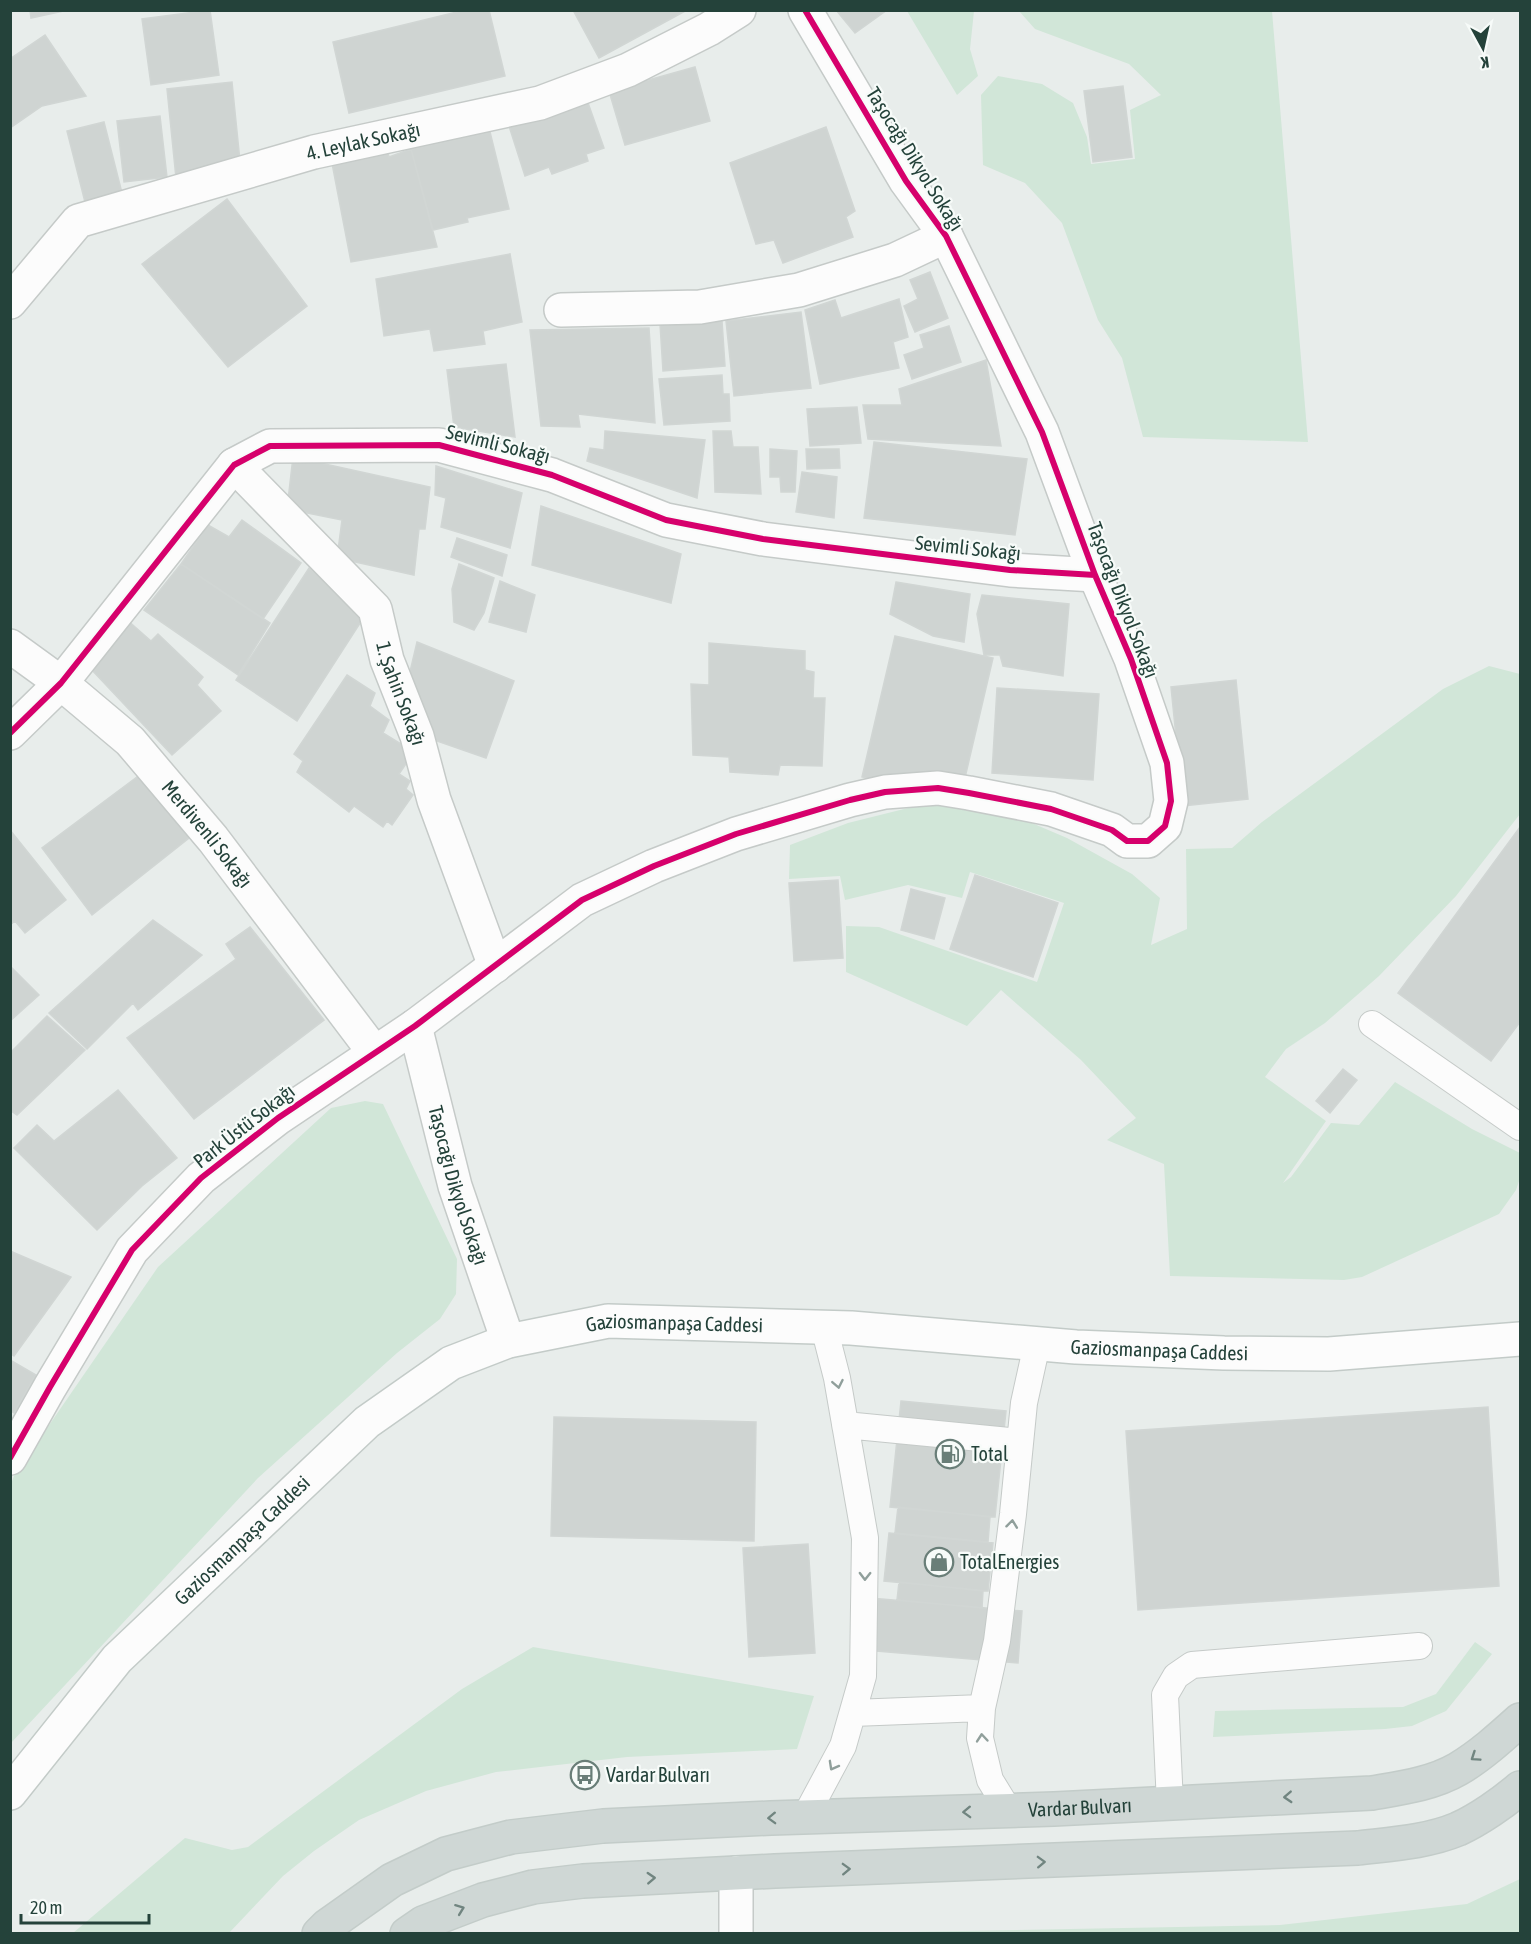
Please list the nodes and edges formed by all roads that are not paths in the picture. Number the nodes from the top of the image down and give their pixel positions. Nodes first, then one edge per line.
1 (739, 10) edge
2 (806, 10) edge
3 (946, 236) junction
4 (10, 302) edge
5 (561, 310) dead end
6 (234, 465) junction
7 (1095, 575) junction
8 (10, 646) edge
9 (61, 683) junction
10 (10, 733) edge
11 (495, 966) junction
12 (1372, 1024) dead end
13 (415, 1026) junction
14 (374, 1052) junction
15 (1520, 1127) edge
16 (824, 1327) junction
17 (1521, 1339) edge
18 (508, 1341) junction
19 (1037, 1344) junction
20 (845, 1425) junction
21 (1020, 1442) junction
22 (10, 1458) edge
23 (1419, 1646) dead end
24 (982, 1708) junction
25 (853, 1713) junction
26 (1521, 1720) edge
27 (1521, 1788) edge
28 (10, 1793) edge
29 (1170, 1804) junction
30 (1009, 1810) junction
31 (805, 1817) junction
32 (736, 1873) junction
33 (319, 1934) edge
34 (408, 1934) edge
35 (736, 1934) edge

1 - 4 street, 4. Leylak Sokağı
2 - 3 street, Taşocağı Dikyol Sokağı
3 - 5 street
3 - 7 street, Taşocağı Dikyol Sokağı
6 - 7 street, Sevimli Sokağı
6 - 9 street, Sevimli Sokağı
6 - 11 street, 1. Şahin Sokağı
7 - 11 street, Taşocağı Dikyol Sokağı
8 - 9 street, Merdivenli Sokağı
9 - 10 street, Sevimli Sokağı
9 - 14 street, Merdivenli Sokağı
11 - 13 street, Park Üstü Sokağı
12 - 15 lane
13 - 14 street, Park Üstü Sokağı
13 - 18 street, Taşocağı Dikyol Sokağı
14 - 22 street, Park Üstü Sokağı
16 - 18 street, Gaziosmanpaşa Caddesi
16 - 19 street, Gaziosmanpaşa Caddesi
16 -> 20 lane
17 - 19 street, Gaziosmanpaşa Caddesi
18 - 28 street, Gaziosmanpaşa Caddesi
19 - 21 lane
20 - 21 lane
20 -> 25 lane
24 -> 21 lane
23 - 29 lane
24 - 25 lane
30 -> 24 lane
25 -> 31 lane
26 -> 29 main road, Vardar Bulvarı
32 -> 27 main road
29 - 30 main road, Vardar Bulvarı
30 -> 31 main road, Vardar Bulvarı
31 -> 33 main road, Vardar Bulvarı
34 -> 32 main road
32 - 35 street

